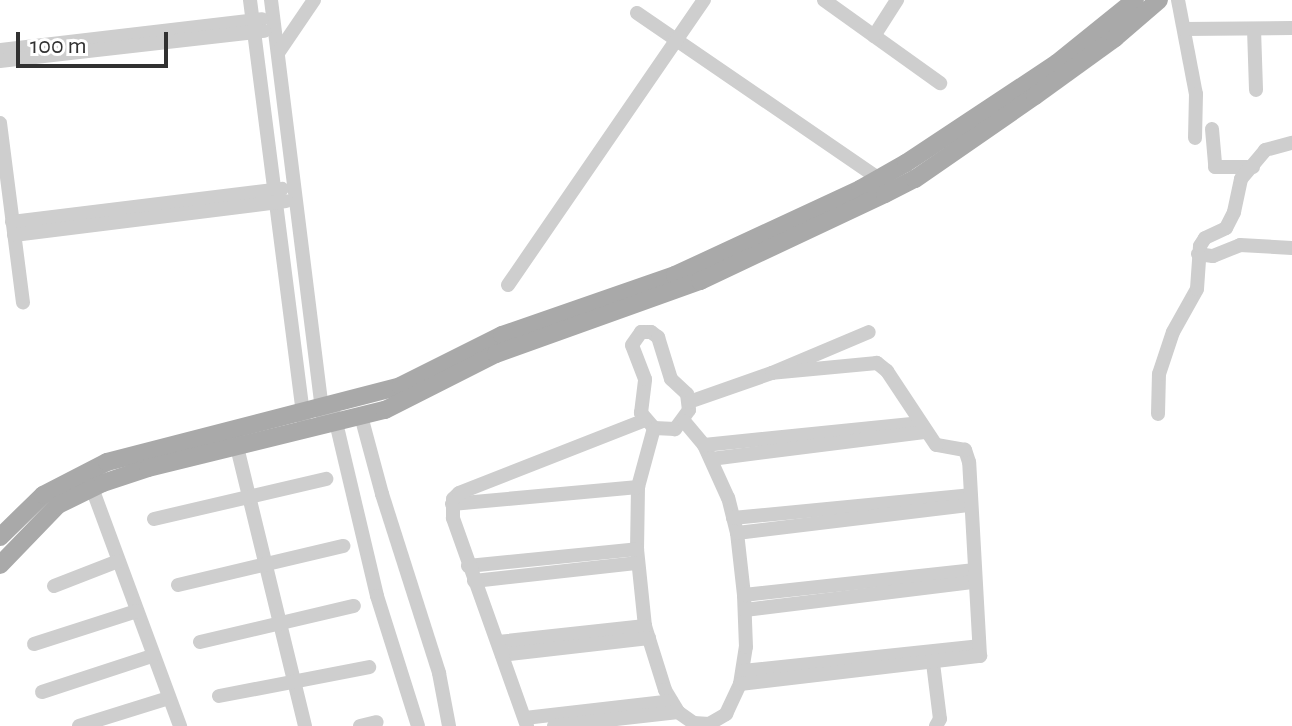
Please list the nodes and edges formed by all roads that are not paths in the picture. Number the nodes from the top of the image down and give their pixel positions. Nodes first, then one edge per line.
1 (250, 0) edge
2 (314, 0) edge
3 (704, 0) edge
4 (824, 0) edge
5 (897, 0) edge
6 (1135, 0) edge
7 (1159, 0) edge
8 (1178, 0) edge
9 (276, 11) edge
10 (637, 13) dead end
11 (255, 26) junction
12 (1292, 28) edge
13 (1184, 29) junction
14 (1254, 29) junction
15 (874, 36) junction
16 (676, 40) junction
17 (0, 50) edge
18 (278, 53) junction
19 (0, 61) edge
20 (940, 83) dead end
21 (1256, 90) dead end
22 (0, 123) edge
23 (1212, 129) dead end
24 (1195, 138) dead end
25 (1, 140) edge
26 (1292, 143) edge
27 (1253, 167) junction
28 (882, 186) junction
29 (294, 194) junction
30 (276, 197) junction
31 (13, 228) junction
32 (1226, 228) junction
33 (1234, 246) junction
34 (1292, 248) edge
35 (1198, 254) junction
36 (508, 285) dead end
37 (23, 303) dead end
38 (631, 306) junction
39 (641, 332) junction
40 (869, 332) dead end
41 (772, 373) junction
42 (689, 402) junction
43 (1158, 414) dead end
44 (361, 416) junction
45 (320, 417) junction
46 (684, 421) junction
47 (650, 424) junction
48 (922, 427) junction
49 (237, 447) junction
50 (708, 452) junction
51 (326, 479) dead end
52 (638, 487) junction
53 (92, 488) junction
54 (247, 498) junction
55 (970, 500) junction
56 (452, 504) junction
57 (154, 519) dead end
58 (735, 526) junction
59 (0, 537) edge
60 (343, 546) dead end
61 (638, 556) junction
62 (118, 561) junction
63 (0, 565) edge
64 (264, 565) junction
65 (471, 573) junction
66 (974, 576) junction
67 (178, 585) dead end
68 (54, 586) dead end
69 (745, 602) junction
70 (354, 606) dead end
71 (137, 611) junction
72 (279, 623) junction
73 (647, 632) junction
74 (200, 642) dead end
75 (34, 644) dead end
76 (500, 649) junction
77 (152, 656) junction
78 (932, 656) junction
79 (369, 667) dead end
80 (742, 677) junction
81 (293, 681) junction
82 (42, 692) dead end
83 (219, 696) dead end
84 (169, 698) junction
85 (674, 707) junction
86 (377, 722) dead end
87 (526, 722) edge
88 (709, 725) edge
89 (79, 726) edge
90 (180, 726) edge
91 (305, 726) edge
92 (360, 726) edge
93 (418, 726) edge
94 (449, 726) edge
95 (554, 726) edge
96 (936, 726) edge

1 - 11 street
2 - 18 street
3 - 16 street
4 - 15 street
5 - 15 street
6 - 28 main road
7 - 28 main road
8 - 13 street
9 - 11 street
9 - 18 street
10 - 16 street
11 - 17 street
11 - 19 street
11 - 30 street
12 - 14 street
13 - 14 street
13 - 24 street
14 - 21 street
15 - 20 street
16 - 28 street
16 - 36 street
18 - 29 street
22 - 25 street
23 - 27 street
25 - 31 street
26 - 27 street
27 - 32 street
28 - 38 main road
28 - 45 main road
29 - 30 street
29 - 45 street
30 - 31 street
30 - 45 street
31 - 37 street
32 - 33 street
32 - 35 street
33 - 34 street
33 - 35 street
35 - 43 street
38 - 39 street
38 - 44 main road
39 - 42 street
39 - 47 street
40 - 41 street
41 - 42 street
41 - 48 street
42 - 46 street
44 - 45 main road
44 - 94 street
45 - 49 main road
45 - 59 main road
45 - 93 street
46 - 47 street
46 - 50 street
47 - 52 street
47 - 56 street
48 - 50 street
48 - 55 street
49 - 53 main road
49 - 54 street
50 - 58 street
51 - 54 street
52 - 56 street
52 - 61 street
53 - 62 street
53 - 63 main road
54 - 57 street
54 - 64 street
55 - 58 street
55 - 66 street
56 - 65 street
58 - 69 street
60 - 64 street
61 - 65 street
61 - 73 street
62 - 68 street
62 - 71 street
64 - 67 street
64 - 72 street
65 - 76 street
66 - 69 street
66 - 78 street
69 - 80 street
70 - 72 street
71 - 75 street
71 - 77 street
72 - 74 street
72 - 81 street
73 - 76 street
73 - 85 street
76 - 87 street
77 - 82 street
77 - 84 street
78 - 80 street
78 - 96 street
79 - 81 street
80 - 88 street
81 - 83 street
81 - 91 street
84 - 89 street
84 - 90 street
85 - 87 street
85 - 88 street
85 - 95 street
86 - 92 street

